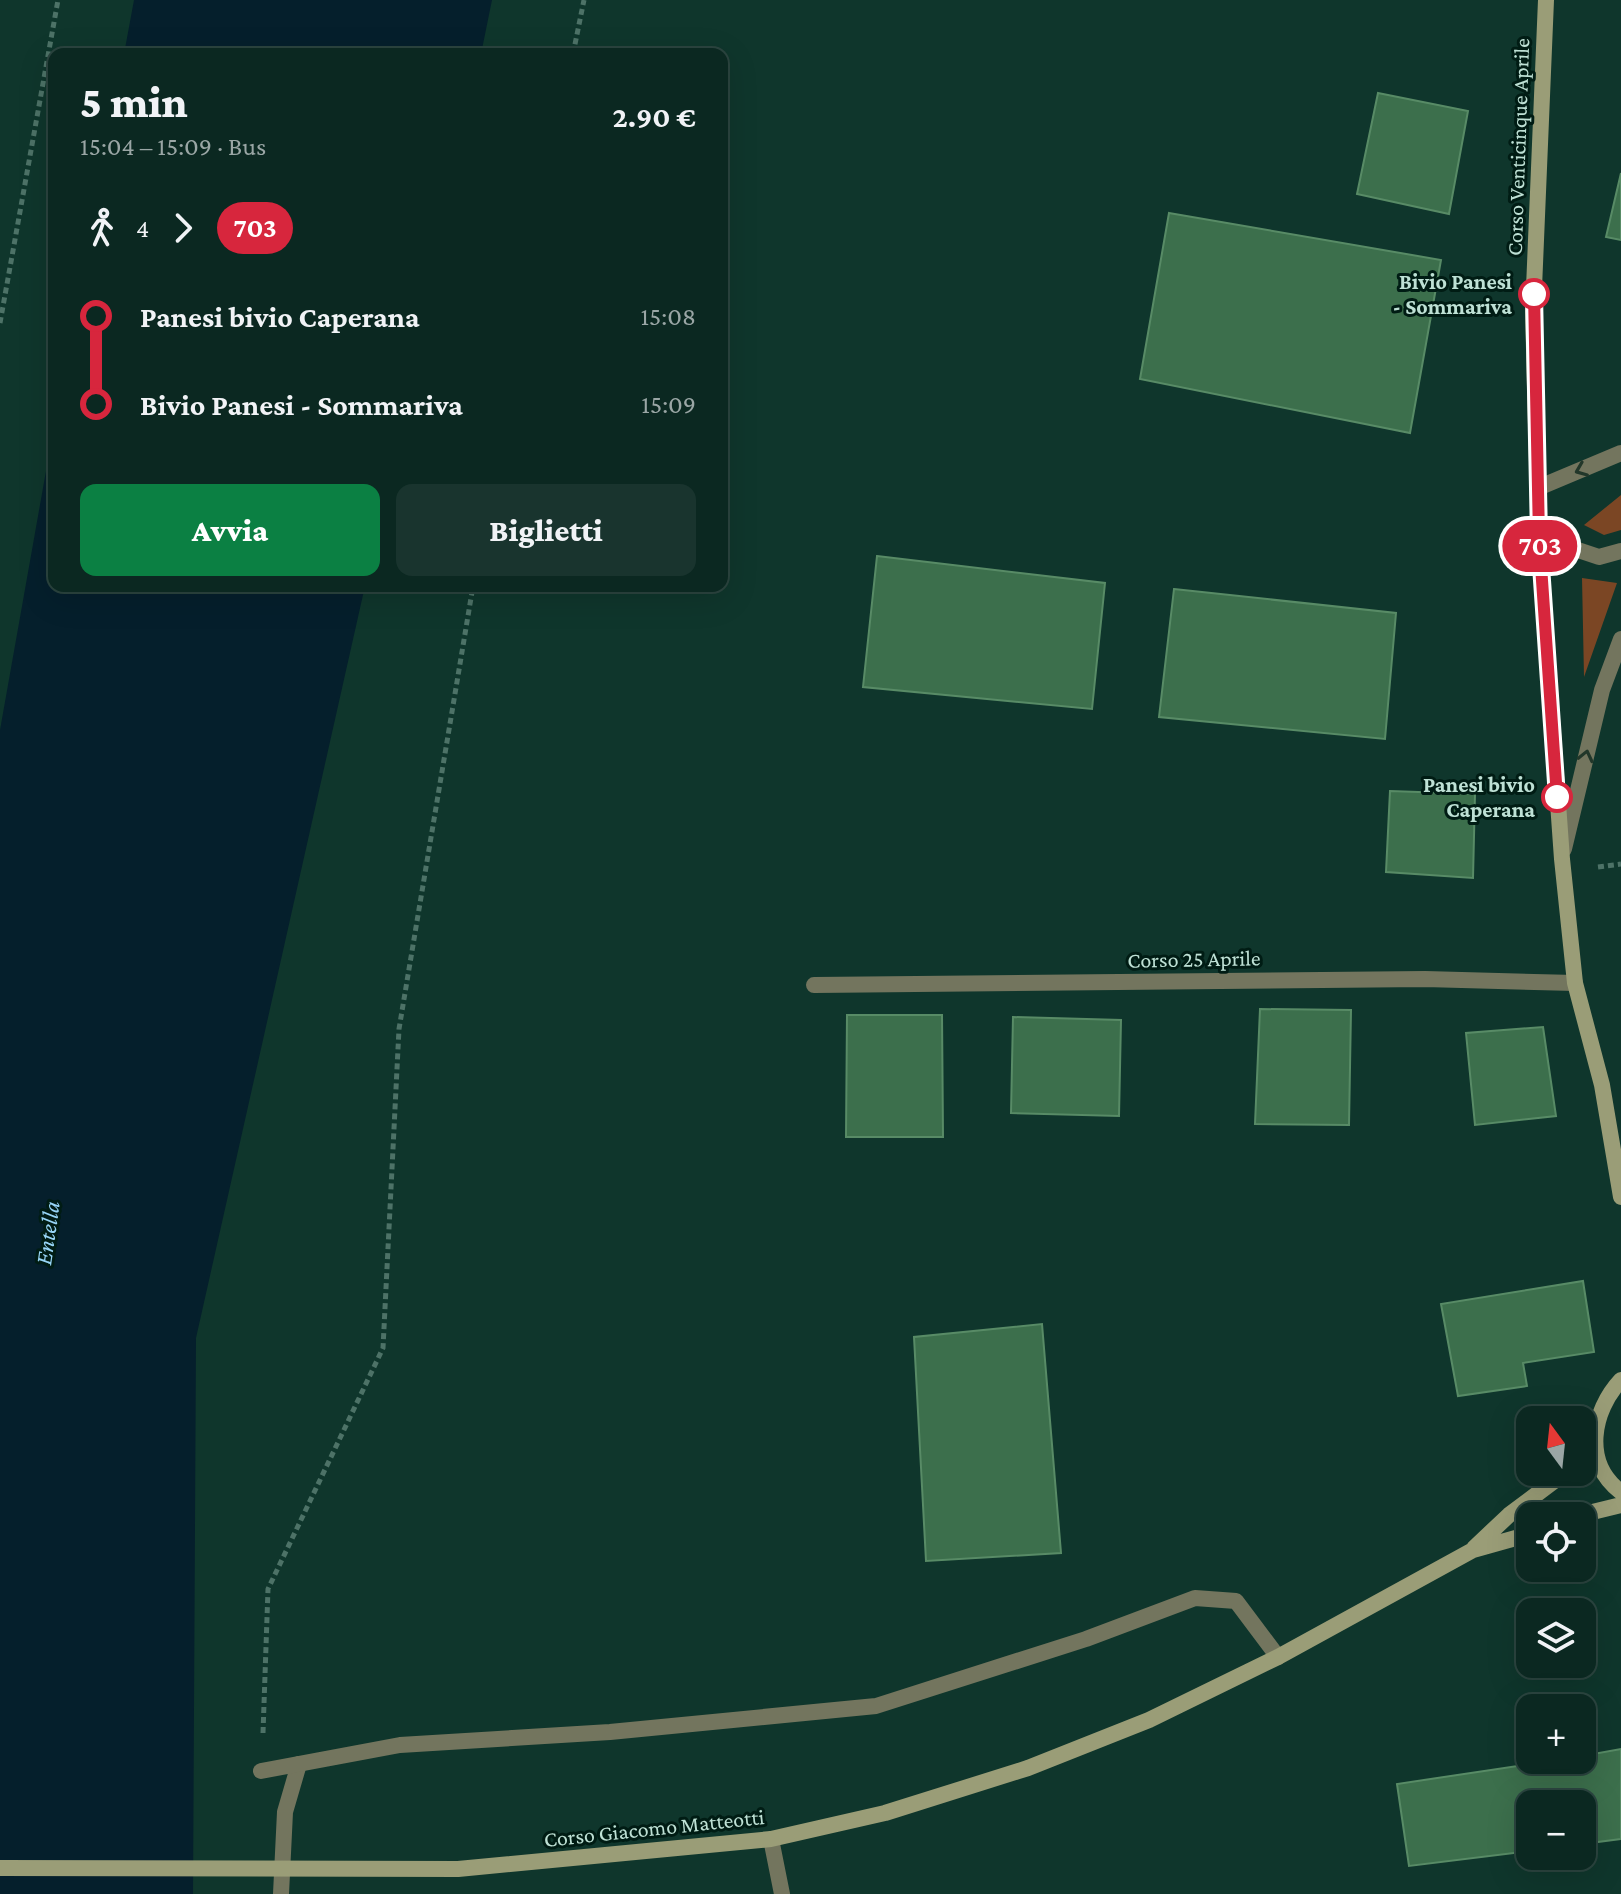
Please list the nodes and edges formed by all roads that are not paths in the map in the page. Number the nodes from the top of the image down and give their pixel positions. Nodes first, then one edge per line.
1 (1546, 0) edge
2 (1621, 453) edge
3 (1540, 487) junction
4 (1539, 537) junction
5 (1621, 551) edge
6 (1621, 639) edge
7 (1562, 859) junction
8 (1575, 983) junction
9 (814, 985) dead end
10 (1602, 1085) junction
11 (1621, 1129) edge
12 (1621, 1197) edge
13 (1621, 1380) edge
14 (1596, 1419) edge
15 (1596, 1447) edge
16 (1547, 1486) edge
17 (1621, 1492) edge
18 (1621, 1505) edge
19 (1596, 1511) edge
20 (1516, 1538) edge
21 (1473, 1550) junction
22 (1278, 1657) junction
23 (299, 1764) junction
24 (261, 1771) road end
25 (771, 1839) junction
26 (0, 1868) edge
27 (281, 1894) edge
28 (782, 1894) edge

1 - 3 main road, Corso Venticinque Aprile
2 -> 3 street
3 - 4 main road
4 - 5 street
4 - 7 main road
7 -> 6 street
7 - 8 main road
8 - 9 street, Corso 25 Aprile
8 - 10 main road
10 - 11 main road
10 - 12 main road
13 - 14 main road
15 - 17 main road
16 - 21 main road
18 - 19 main road
20 - 21 main road
21 - 22 main road, Corso Giacomo Matteotti
22 - 23 street
22 - 25 main road, Corso Giacomo Matteotti
23 - 24 street
23 - 27 street
25 - 26 main road, Corso Giacomo Matteotti
25 - 28 street

